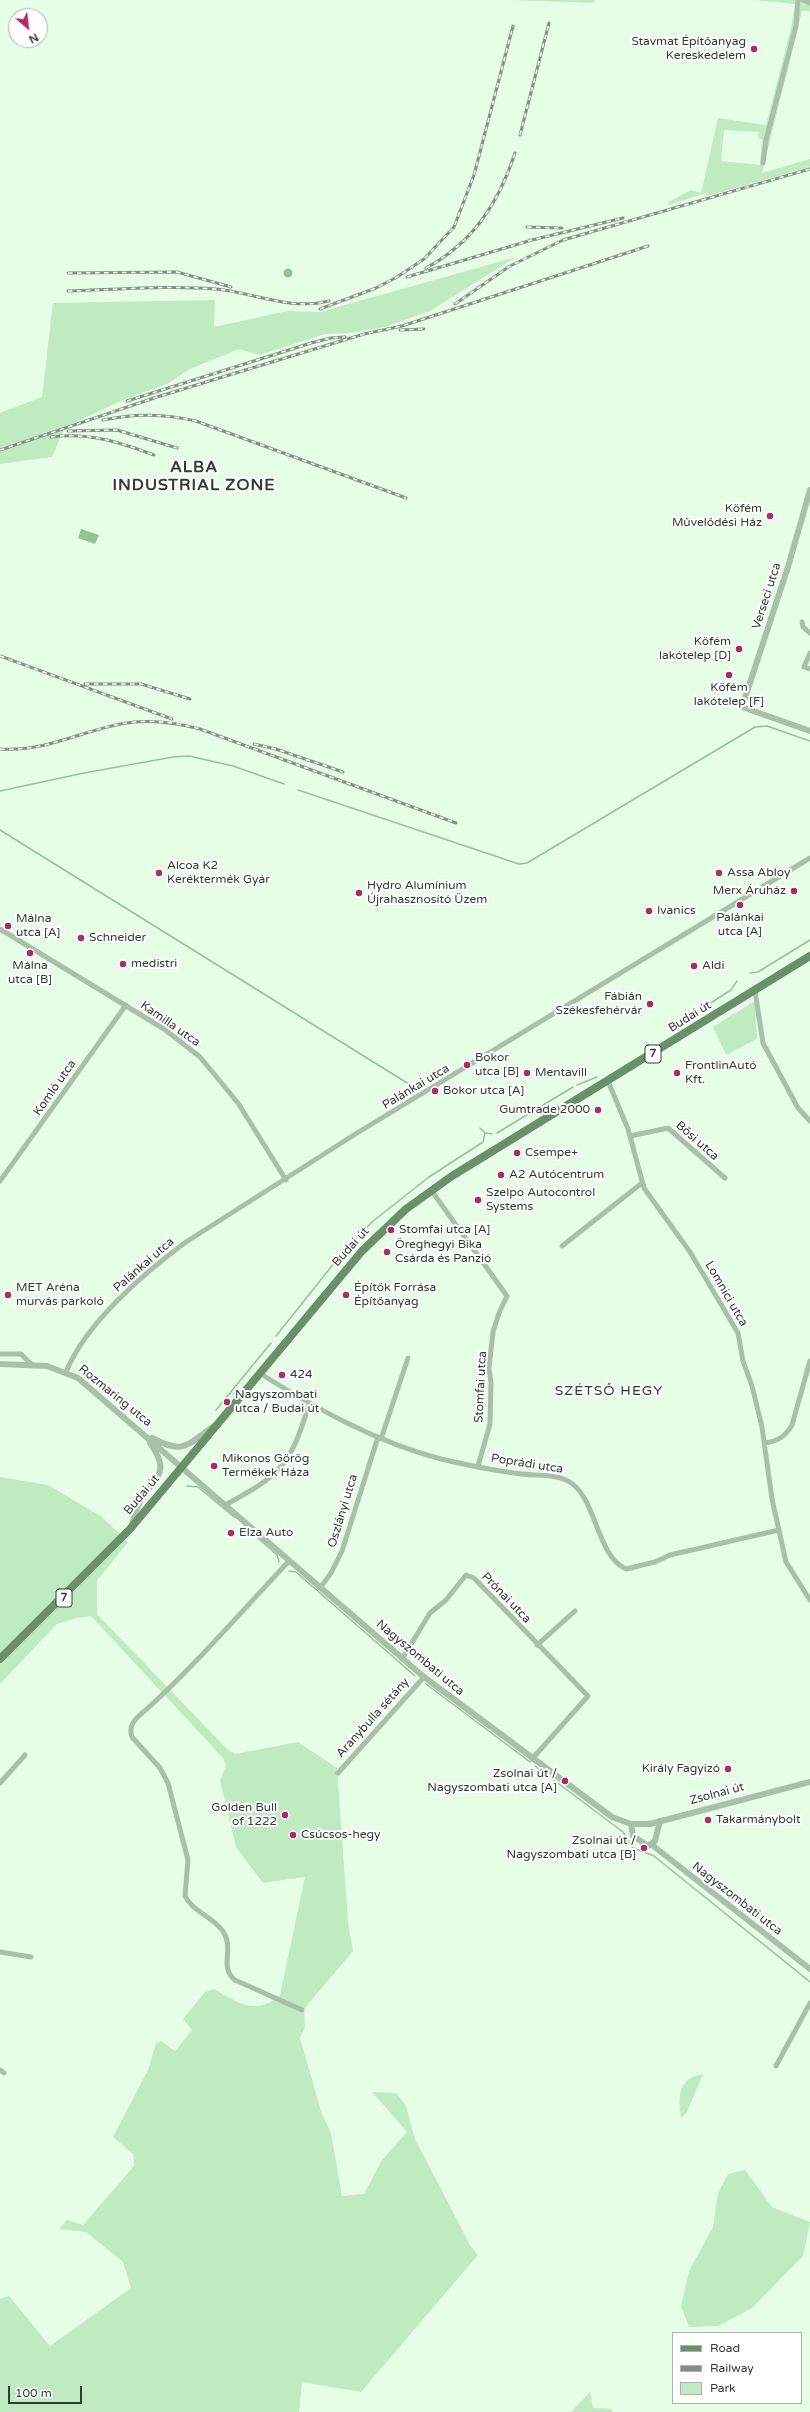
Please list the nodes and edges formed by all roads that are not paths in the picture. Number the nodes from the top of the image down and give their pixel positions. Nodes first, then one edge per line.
1 (798, 0) edge
2 (802, 0) edge
3 (810, 3) edge
4 (763, 163) dead end
5 (810, 490) edge
6 (802, 622) dead end
7 (810, 633) edge
8 (810, 653) edge
9 (810, 670) edge
10 (810, 731) edge
11 (810, 858) edge
12 (0, 929) edge
13 (810, 956) edge
14 (755, 991) junction
15 (126, 1005) junction
16 (608, 1081) junction
17 (810, 1121) edge
18 (630, 1136) junction
19 (725, 1178) dead end
20 (286, 1180) junction
21 (0, 1181) edge
22 (642, 1183) junction
23 (431, 1190) junction
24 (562, 1246) dead end
25 (0, 1354) edge
26 (408, 1358) dead end
27 (810, 1361) edge
28 (0, 1364) edge
29 (32, 1365) junction
30 (66, 1372) junction
31 (261, 1374) junction
32 (309, 1404) junction
33 (223, 1419) junction
34 (143, 1433) junction
35 (379, 1438) junction
36 (765, 1443) junction
37 (478, 1466) junction
38 (182, 1467) junction
39 (225, 1505) junction
40 (131, 1528) junction
41 (779, 1530) junction
42 (289, 1561) junction
43 (320, 1588) junction
44 (810, 1600) edge
45 (575, 1611) dead end
46 (538, 1646) junction
47 (0, 1659) edge
48 (402, 1659) junction
49 (424, 1677) junction
50 (25, 1755) dead end
51 (532, 1759) junction
52 (338, 1773) dead end
53 (810, 1782) edge
54 (0, 1783) edge
55 (660, 1821) junction
56 (631, 1824) junction
57 (652, 1845) junction
58 (0, 1952) edge
59 (31, 1957) dead end
60 (810, 1969) edge
61 (810, 2003) edge
62 (302, 2010) dead end
63 (776, 2066) dead end

1 - 4 street
2 - 3 street
5 - 10 street, Verseci utca
6 - 7 street
8 - 9 street
11 - 20 street, Palánkai utca
12 - 15 street, Kamilla utca
13 - 14 main road, Budai út / 7
14 - 16 main road, Budai út / 7
14 - 17 street
15 - 20 street, Kamilla utca
15 - 21 street, Komló utca
16 - 18 street, Lomnici utca
16 - 23 main road, Budai út / 7
18 - 19 street, Bősi utca
18 - 22 street, Lomnici utca
20 - 30 street, Palánkai utca
22 - 24 street
22 - 36 street, Lomnici utca
23 - 31 main road, Budai út / 7
23 - 37 street, Stomfai utca
25 - 29 street
26 - 35 street, Oszlányi utca
27 - 36 street
28 - 29 street, Rozmaring utca
29 - 30 street, Rozmaring utca
30 - 34 street, Rozmaring utca
31 - 32 street, Poprádi utca
31 - 33 main road, Budai út / 7
32 - 35 street, Poprádi utca
32 - 39 street
33 - 34 street
33 - 38 main road, Budai út / 7
34 - 38 street, Rozmaring utca
34 - 40 street
35 - 37 street, Poprádi utca
35 - 43 street, Oszlányi utca
36 - 41 street, Lomnici utca
37 - 41 street, Poprádi utca
38 - 39 street, Nagyszombati utca
38 - 40 main road, Budai út / 7
39 - 42 street, Nagyszombati utca
40 - 47 main road, Budai út / 7
41 - 44 street, Lomnici utca
42 - 43 street, Nagyszombati utca
42 - 62 street
43 - 48 street, Nagyszombati utca
45 - 46 street
46 - 48 street, Prónai utca
46 - 51 street, Prónai utca
48 - 49 street, Nagyszombati utca
49 - 51 street, Nagyszombati utca
49 - 52 street, Aranybulla sétány
50 - 54 street
51 - 56 street, Nagyszombati utca
53 - 55 street, Zsolnai út
55 - 56 street, Zsolnai út
55 - 57 street
56 - 57 street, Nagyszombati utca
57 - 60 street, Nagyszombati utca
58 - 59 street
61 - 63 street

